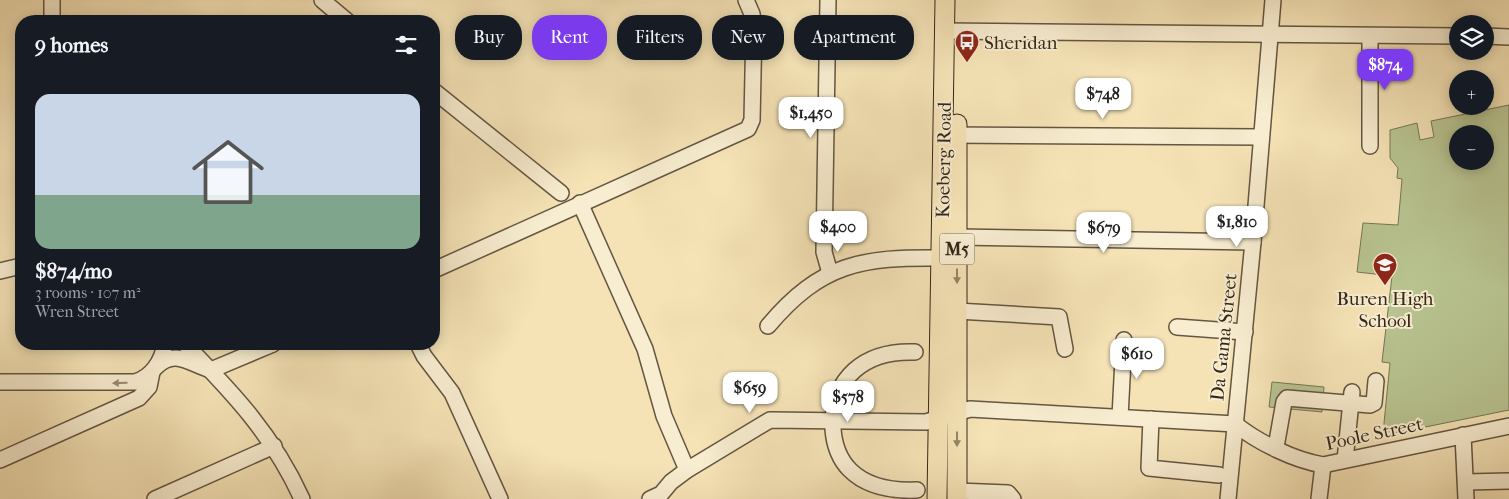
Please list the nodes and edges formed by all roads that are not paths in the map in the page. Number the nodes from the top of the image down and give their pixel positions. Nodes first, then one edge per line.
1 (52, 0) edge
2 (322, 0) edge
3 (746, 0) edge
4 (828, 0) edge
5 (945, 0) edge
6 (958, 0) edge
7 (1273, 0) edge
8 (52, 15) edge
9 (340, 15) edge
10 (951, 31) junction
11 (1270, 35) junction
12 (1370, 36) junction
13 (1449, 36) edge
14 (1494, 36) edge
15 (1509, 37) edge
16 (440, 96) edge
17 (950, 135) junction
18 (1261, 137) junction
19 (1370, 146) dead end
20 (561, 193) dead end
21 (580, 203) junction
22 (956, 236) junction
23 (1253, 242) junction
24 (941, 258) junction
25 (15, 267) edge
26 (440, 267) edge
27 (0, 271) edge
28 (830, 273) junction
29 (957, 311) junction
30 (768, 326) dead end
31 (1177, 327) dead end
32 (1245, 332) junction
33 (1124, 340) dead end
34 (1065, 349) dead end
35 (163, 350) edge
36 (191, 350) edge
37 (259, 350) edge
38 (421, 350) edge
39 (915, 352) dead end
40 (153, 370) junction
41 (211, 370) junction
42 (1376, 381) dead end
43 (0, 382) edge
44 (1351, 398) junction
45 (957, 413) junction
46 (1120, 417) junction
47 (938, 419) junction
48 (1151, 419) junction
49 (833, 421) junction
50 (1235, 424) junction
51 (1509, 426) edge
52 (1463, 435) junction
53 (274, 446) junction
54 (1276, 448) junction
55 (0, 460) edge
56 (1345, 460) junction
57 (1323, 465) junction
58 (687, 470) junction
59 (1219, 475) dead end
60 (1509, 481) edge
61 (1466, 482) junction
62 (917, 490) dead end
63 (173, 495) edge
64 (957, 495) edge
65 (658, 497) edge
66 (155, 499) edge
67 (302, 499) edge
68 (500, 499) edge
69 (938, 499) edge
70 (1013, 499) edge
71 (1228, 499) edge
72 (1319, 499) edge
73 (1466, 499) edge

1 - 8 street
2 - 9 street
3 - 21 street
4 - 28 street
5 - 10 main road, Koeberg Road / M5
6 - 10 main road, Koeberg Road / M5
7 - 11 street, Da Gama Street
10 - 11 street
10 - 17 main road, Koeberg Road / M5
11 - 12 street
11 - 18 street, Da Gama Street
12 - 13 street
12 - 19 street
14 - 15 street
16 - 20 street
17 - 18 street
17 - 22 main road, Koeberg Road / M5
17 - 24 main road, Koeberg Road / M5
18 - 23 street, Da Gama Street
21 - 26 street
21 - 58 street
22 - 23 street
22 -> 29 main road, Koeberg Road / M5
23 - 32 street, Da Gama Street
24 - 28 street
24 - 47 main road, Koeberg Road / M5
25 - 27 street
28 - 30 street
29 - 34 street
29 - 45 main road, Koeberg Road / M5
31 - 32 street
32 - 50 street, Da Gama Street
33 - 46 street
35 - 40 street
36 - 41 street
37 - 41 street
38 - 68 street
39 - 49 street
40 - 41 street
40 -> 43 street
40 - 55 street
41 - 53 street
42 - 44 street
44 - 54 street
44 - 56 street
45 - 46 street
45 - 47 street
45 -> 64 main road, Koeberg Road / M5
46 - 48 street
47 - 49 street
47 - 69 main road, Koeberg Road / M5
48 - 50 street
48 - 59 street
49 - 58 street
49 - 62 street
50 - 54 street, Poole Street
50 - 71 street, Da Gama Street
51 - 52 street, Poole Street
52 - 56 street, Poole Street
52 - 61 street
53 - 63 street
53 - 67 street
54 - 57 street, Poole Street
56 - 57 street, Poole Street
57 - 72 street
58 - 65 street
60 - 61 street
61 - 73 street
63 - 66 street
64 - 70 street

